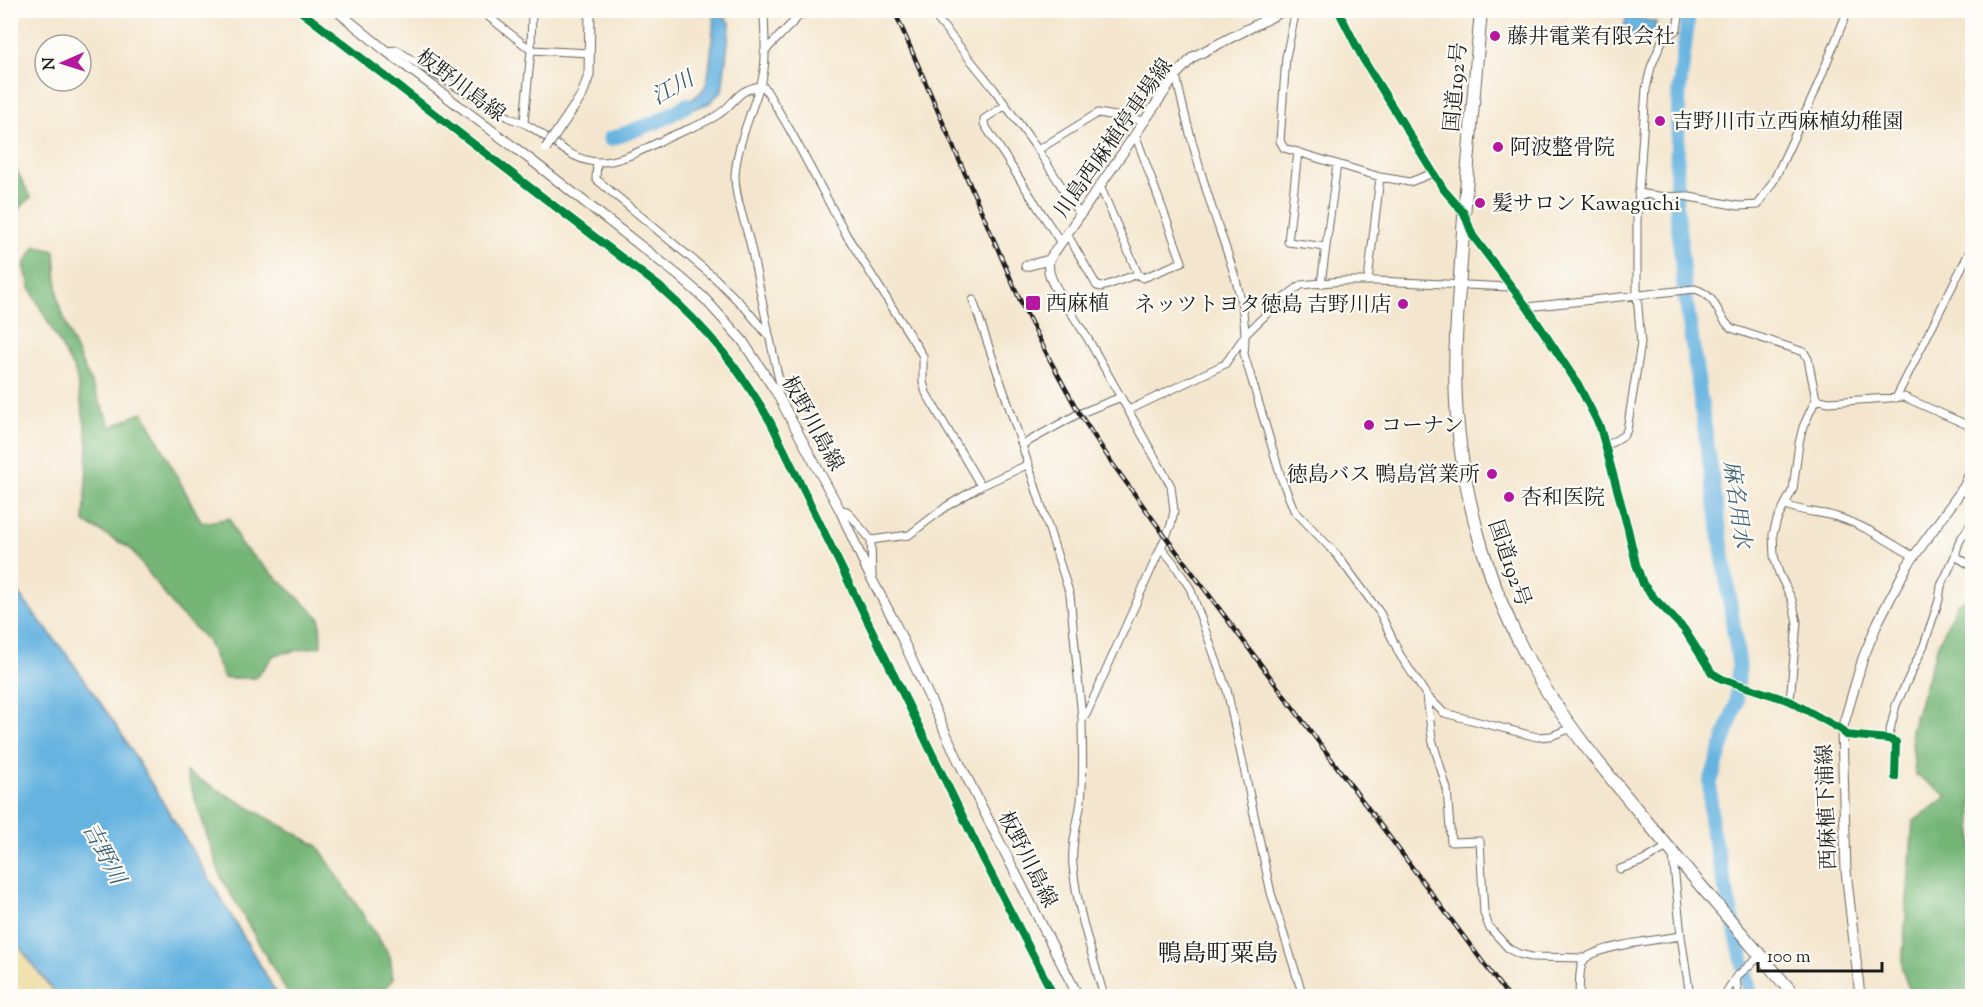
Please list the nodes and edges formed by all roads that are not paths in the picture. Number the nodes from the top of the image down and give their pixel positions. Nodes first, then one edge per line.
1 (336, 10) edge
2 (480, 10) edge
3 (532, 10) edge
4 (590, 10) edge
5 (764, 10) edge
6 (811, 10) edge
7 (930, 10) edge
8 (1286, 10) edge
9 (1296, 10) edge
10 (1338, 10) edge
11 (1481, 10) edge
12 (1680, 10) edge
13 (1848, 10) edge
14 (300, 11) edge
15 (531, 50) junction
16 (386, 51) junction
17 (764, 52) junction
18 (590, 53) junction
19 (1176, 75) junction
20 (760, 86) junction
21 (1006, 105) junction
22 (1145, 121) junction
23 (524, 122) junction
24 (1135, 134) junction
25 (1038, 150) junction
26 (1298, 152) junction
27 (597, 162) junction
28 (535, 163) junction
29 (1337, 164) junction
30 (1433, 173) junction
31 (1380, 177) junction
32 (1100, 186) junction
33 (1638, 193) junction
34 (1464, 213) junction
35 (1080, 215) junction
36 (1067, 234) junction
37 (1061, 243) junction
38 (1326, 246) junction
39 (1972, 247) edge
40 (1049, 260) junction
41 (1026, 266) dead end
42 (1138, 274) junction
43 (1368, 281) junction
44 (1321, 284) junction
45 (1459, 286) junction
46 (1511, 287) junction
47 (1637, 295) junction
48 (973, 300) dead end
49 (1063, 300) joint
50 (1527, 307) junction
51 (1246, 334) junction
52 (768, 335) junction
53 (776, 392) junction
54 (1121, 397) junction
55 (1896, 398) junction
56 (1816, 399) junction
57 (1129, 410) junction
58 (1972, 427) edge
59 (1023, 445) junction
60 (1605, 447) junction
61 (1029, 464) junction
62 (1972, 469) edge
63 (981, 486) junction
64 (1964, 487) junction
65 (1972, 503) edge
66 (1786, 505) junction
67 (840, 510) junction
68 (1972, 522) edge
69 (871, 540) junction
70 (1161, 547) junction
71 (1914, 556) junction
72 (1955, 556) junction
73 (1972, 566) edge
74 (872, 580) junction
75 (1427, 696) junction
76 (1790, 701) junction
77 (1082, 718) junction
78 (1572, 728) junction
79 (1842, 730) junction
80 (1888, 739) junction
81 (1895, 777) dead end
82 (1670, 850) junction
83 (1620, 869) dead end
84 (1681, 936) junction
85 (1585, 958) junction
86 (1756, 960) junction
87 (1737, 975) junction
88 (1054, 996) edge
89 (1078, 996) edge
90 (1104, 996) edge
91 (1303, 996) edge
92 (1579, 996) edge
93 (1690, 996) edge
94 (1724, 996) edge
95 (1738, 996) edge
96 (1795, 996) edge
97 (1860, 996) edge

1 - 16 main road, 板野川島線
2 - 15 street
3 - 15 street
4 - 18 main road
5 - 17 street
6 - 17 street
7 - 21 street
8 - 19 main road, 川島西麻植停車場線
9 - 26 street
10 - 30 street
11 - 34 highway, 国道192号
12 - 33 street
13 - 33 street
14 - 88 street
15 - 18 street
15 - 23 street
16 - 23 street
16 - 28 main road, 板野川島線
17 - 20 street
18 - 28 main road, bridge
19 - 22 main road, 川島西麻植停車場線
19 - 51 street
20 - 27 street
20 - 52 street
20 - 63 street
21 - 25 street
21 - 37 street
22 - 24 main road, 川島西麻植停車場線
22 - 25 street
23 - 27 street
24 - 32 main road, 川島西麻植停車場線
24 - 42 street
25 - 35 street
26 - 29 street
26 - 38 street
27 - 52 street
28 - 53 main road, 板野川島線
29 - 31 street
29 - 38 street
30 - 31 street
30 - 34 street
31 - 43 street
32 - 35 main road, 川島西麻植停車場線
32 - 42 street
33 - 47 street
34 - 45 highway, 国道192号
34 - 46 street
35 - 36 main road, 川島西麻植停車場線
36 - 37 main road, 川島西麻植停車場線
36 - 42 street
37 - 40 main road, 川島西麻植停車場線
38 - 44 street
39 - 55 street
40 - 41 main road
40 - 49 main road
43 - 44 street
43 - 45 street
44 - 51 street
45 - 46 street
45 - 78 highway, 国道192号
46 - 50 street
47 - 50 street
47 - 56 street
47 - 60 street
48 - 59 street
49 - 54 street
50 - 60 street
51 - 57 street
51 - 75 street
52 - 53 street
53 - 67 main road, 板野川島線
54 - 57 street
54 - 59 street
55 - 56 street
55 - 58 street
56 - 66 street
57 - 70 street
59 - 61 street
60 - 76 street
61 - 63 street
61 - 77 street
62 - 64 main road, 西麻植下浦線
63 - 69 street
64 - 65 street
64 - 71 main road, 西麻植下浦線
66 - 71 street
66 - 76 street
67 - 69 street
67 - 74 main road, 板野川島線
68 - 72 street
69 - 74 street
70 - 77 street
70 - 91 street
71 - 79 main road, 西麻植下浦線
72 - 73 street
72 - 80 street
74 - 89 main road, 板野川島線
75 - 78 street
75 - 85 street
76 - 79 street
77 - 90 street
78 - 82 highway, 国道192号
79 - 80 street
79 - 97 main road, 西麻植下浦線
80 - 81 street
82 - 83 street
82 - 84 street
82 - 86 highway, 国道192号
84 - 85 street
84 - 93 street
85 - 92 street
86 - 87 street
86 - 96 highway, 国道192号
87 - 94 street
87 - 95 street

